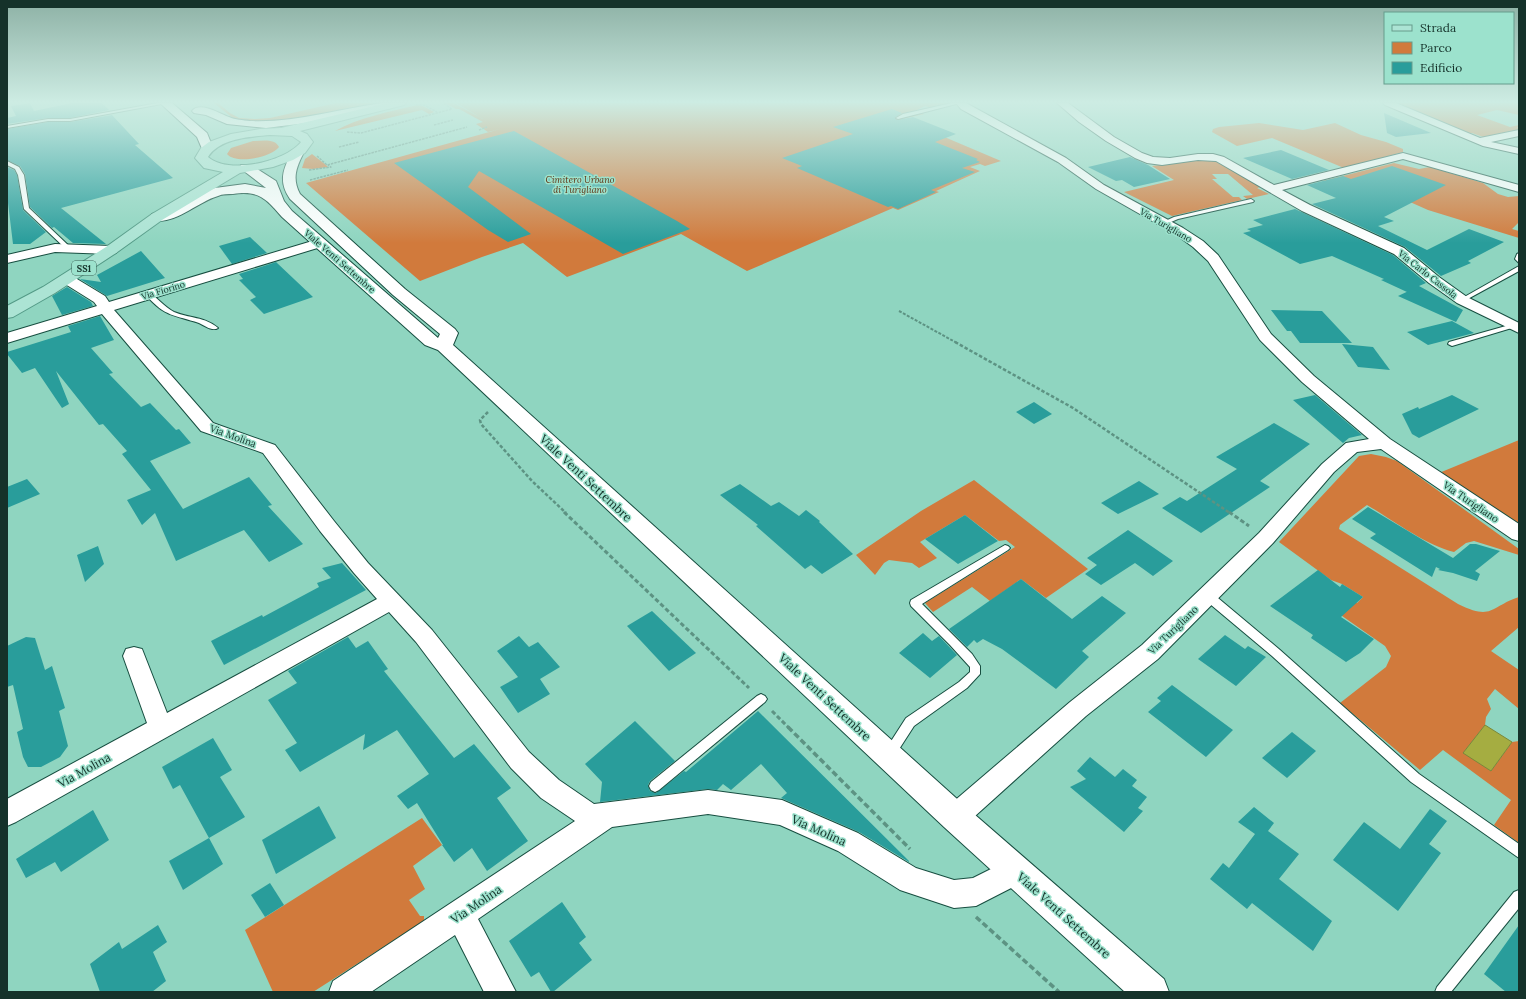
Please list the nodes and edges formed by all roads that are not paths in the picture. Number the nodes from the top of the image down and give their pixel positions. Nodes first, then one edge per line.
1 (205, 150) edge
2 (302, 150) edge
3 (1043, 150) edge
4 (1130, 150) edge
5 (297, 154) junction
6 (7, 162) edge
7 (209, 166) junction
8 (243, 168) junction
9 (1271, 189) junction
10 (1519, 189) edge
11 (1251, 201) dead end
12 (277, 202) junction
13 (157, 217) junction
14 (1164, 223) junction
15 (319, 242) junction
16 (67, 248) junction
17 (111, 250) junction
18 (1519, 255) edge
19 (7, 259) edge
20 (1519, 261) edge
21 (1519, 268) edge
22 (66, 279) junction
23 (149, 295) junction
24 (1462, 300) junction
25 (103, 304) junction
26 (7, 313) edge
27 (1516, 327) edge
28 (214, 328) dead end
29 (7, 338) edge
30 (1452, 344) dead end
31 (444, 346) junction
32 (1384, 443) junction
33 (1519, 534) edge
34 (1005, 548) dead end
35 (1208, 596) junction
36 (391, 601) junction
37 (134, 656) dead end
38 (761, 699) road end
39 (160, 727) junction
40 (889, 755) junction
41 (655, 786) dead end
42 (7, 813) edge
43 (607, 815) junction
44 (955, 817) junction
45 (1519, 852) edge
46 (1015, 871) junction
47 (1519, 898) edge
48 (460, 915) junction
49 (344, 992) edge
50 (501, 992) edge
51 (1151, 992) edge
52 (1442, 992) edge

1 - 7 main road
2 - 5 main road
3 - 14 street, Via Turigliano
4 - 9 street, Via Carlo Cassola
5 - 8 main road
5 - 31 main road, Viale Venti Settembre
6 - 16 lane
7 - 8 main road
7 - 13 main road, SS1
8 - 12 main road, Viale Venti Settembre
8 - 13 main road, SS1
9 - 10 street
9 - 24 street, Via Carlo Cassola
11 - 14 lane
12 - 13 main road
12 - 15 main road, Viale Venti Settembre
13 - 17 main road, SS1
14 - 32 street, Via Turigliano
15 - 23 street, Via Fiorino
15 - 31 main road, Viale Venti Settembre
16 - 17 street
16 - 19 street
17 - 22 main road, SS1
18 - 20 lane
21 - 24 lane
22 - 25 street, Via Molina
22 - 26 main road, SS1
23 - 25 street, Via Fiorino
23 - 28 lane
24 - 27 street, Via Carlo Cassola
25 - 29 street, Via Fiorino
25 - 36 street, Via Molina
27 - 30 lane
31 - 40 main road, Viale Venti Settembre
32 - 33 street, Via Turigliano
32 - 35 street, Via Turigliano
34 - 40 lane
35 - 44 street, Via Turigliano
35 - 45 lane
36 - 39 street, Via Molina
36 - 43 street, Via Molina
37 - 39 street
38 - 41 lane
39 - 42 street, Via Molina
40 - 44 main road, Viale Venti Settembre
43 - 46 street, Via Molina
43 - 48 street, Via Molina
44 - 46 main road, Viale Venti Settembre
46 - 51 main road, Viale Venti Settembre
47 - 52 lane
48 - 49 street, Via Molina
48 - 50 street

